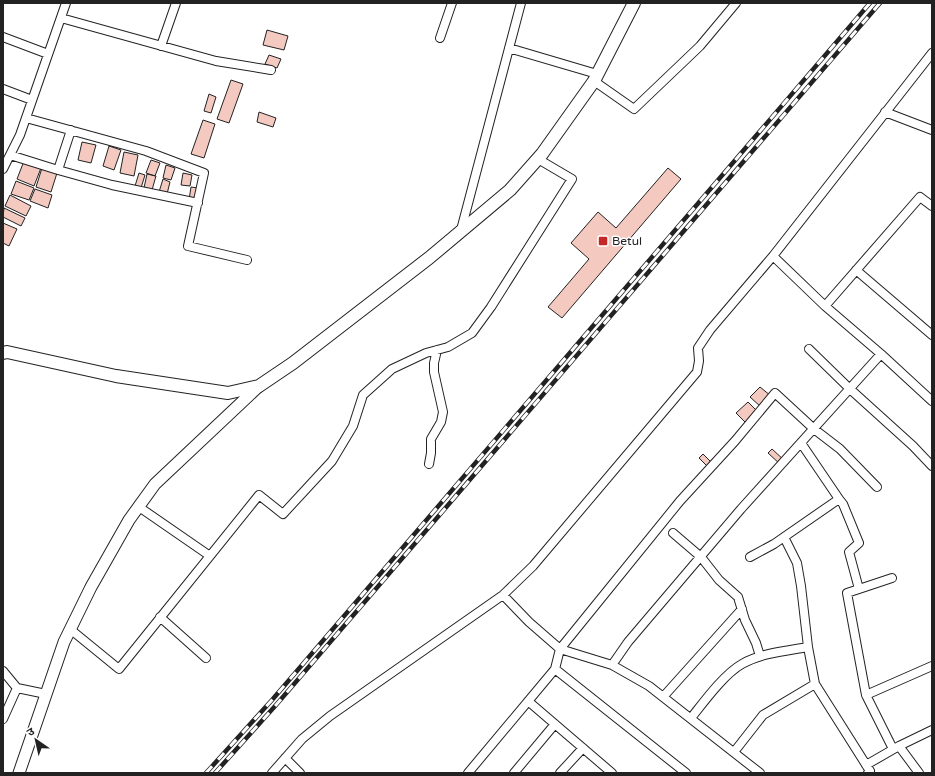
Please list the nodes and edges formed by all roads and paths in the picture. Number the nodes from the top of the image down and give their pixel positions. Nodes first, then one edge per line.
1 (66, 3) edge
2 (176, 3) edge
3 (452, 3) edge
4 (521, 3) edge
5 (634, 3) edge
6 (736, 3) edge
7 (61, 18) junction
8 (3, 37) edge
9 (440, 38) dead end
10 (162, 46) junction
11 (509, 48) junction
12 (932, 53) edge
13 (48, 54) junction
14 (271, 70) dead end
15 (596, 77) junction
16 (3, 89) edge
17 (32, 100) junction
18 (885, 112) junction
19 (26, 118) junction
20 (71, 130) junction
21 (932, 130) edge
22 (10, 155) junction
23 (538, 159) junction
24 (3, 169) edge
25 (58, 170) junction
26 (198, 203) junction
27 (932, 206) edge
28 (462, 230) junction
29 (773, 256) junction
30 (247, 260) dead end
31 (856, 270) junction
32 (825, 306) junction
33 (932, 335) edge
34 (809, 349) dead end
35 (437, 350) junction
36 (3, 353) edge
37 (881, 354) junction
38 (259, 386) junction
39 (850, 389) junction
40 (932, 401) edge
41 (814, 430) junction
42 (801, 443) junction
43 (429, 464) dead end
44 (932, 466) edge
45 (877, 487) dead end
46 (839, 499) junction
47 (139, 508) junction
48 (673, 533) dead end
49 (784, 537) junction
50 (210, 556) junction
51 (702, 557) junction
52 (750, 557) dead end
53 (892, 578) dead end
54 (859, 589) junction
55 (503, 595) junction
56 (742, 609) junction
57 (160, 617) junction
58 (70, 629) junction
59 (808, 647) junction
60 (560, 649) junction
61 (760, 656) junction
62 (206, 658) dead end
63 (612, 665) junction
64 (932, 666) edge
65 (555, 669) junction
66 (3, 671) edge
67 (815, 684) junction
68 (17, 688) junction
69 (46, 694) junction
70 (866, 695) junction
71 (663, 697) junction
72 (528, 701) junction
73 (691, 718) junction
74 (3, 719) edge
75 (555, 724) junction
76 (932, 730) edge
77 (896, 747) junction
78 (583, 748) junction
79 (734, 752) junction
80 (285, 758) junction
81 (867, 769) edge
82 (19, 773) edge
83 (272, 773) edge
84 (300, 773) edge
85 (468, 773) edge
86 (514, 773) edge
87 (560, 773) edge
88 (612, 773) edge
89 (686, 773) edge
90 (760, 773) edge
91 (919, 773) edge

1 - 7 street
2 - 10 street
3 - 9 street
4 - 11 street
5 - 15 main road
6 - 15 street
7 - 10 street
7 - 13 street
8 - 13 street
10 - 14 street
11 - 15 street
11 - 28 street
12 - 18 street
13 - 17 street
15 - 23 main road
16 - 17 street
17 - 19 street
18 - 21 street
18 - 29 street
19 - 20 street
19 - 22 street
20 - 25 street
20 - 26 street
22 - 24 street
22 - 25 street
23 - 28 main road
23 - 35 street
25 - 26 street
26 - 30 street
27 - 31 street
28 - 38 main road
29 - 32 street
29 - 55 street
31 - 32 street
31 - 33 street
32 - 37 street
34 - 39 street
35 - 43 street
35 - 50 street
36 - 38 main road
37 - 39 street
37 - 40 street
38 - 47 street
39 - 41 street
39 - 44 street
41 - 42 street
41 - 45 street
41 - 60 street
42 - 46 street
42 - 51 street
46 - 49 street
46 - 54 street
47 - 50 street
47 - 58 street
48 - 51 street
49 - 52 street
49 - 59 street
50 - 57 street
51 - 56 street
51 - 63 street
53 - 54 street
54 - 70 street
55 - 60 street
55 - 80 street
56 - 61 street
56 - 71 street
57 - 58 street
57 - 62 street
58 - 69 street
59 - 61 street
59 - 67 street
60 - 63 street
60 - 65 street
61 - 73 street
63 - 71 street
64 - 70 street
65 - 72 street
65 - 89 street
66 - 68 street
67 - 79 street
67 - 81 street
68 - 69 street
68 - 74 street
69 - 82 street
70 - 77 street
71 - 73 street
72 - 75 street
72 - 85 street
73 - 79 street
75 - 78 street
75 - 86 street
76 - 77 street
77 - 81 street
77 - 91 street
78 - 87 street
78 - 88 street
79 - 90 street
80 - 83 street
80 - 84 street

